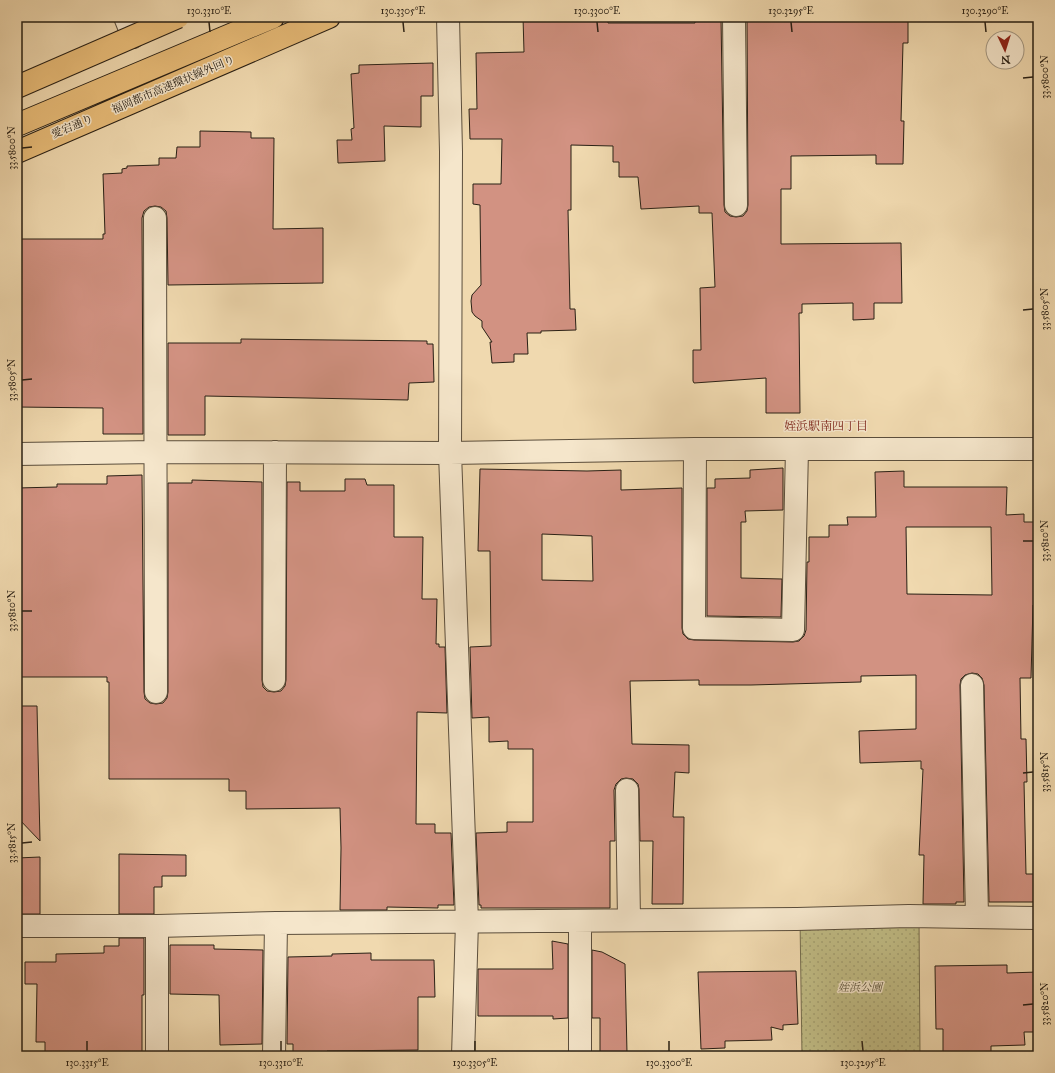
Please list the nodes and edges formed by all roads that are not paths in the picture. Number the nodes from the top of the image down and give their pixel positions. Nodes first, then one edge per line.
1 (125, 17) edge
2 (178, 17) edge
3 (273, 17) edge
4 (324, 17) edge
5 (329, 17) edge
6 (448, 17) edge
7 (734, 17) edge
8 (133, 37) junction
9 (17, 87) edge
10 (17, 125) edge
11 (17, 151) edge
12 (736, 206) dead end
13 (155, 218) dead end
14 (695, 449) junction
15 (797, 449) junction
16 (1038, 449) edge
17 (156, 452) junction
18 (275, 452) junction
19 (450, 452) junction
20 (17, 454) edge
21 (274, 680) dead end
22 (972, 685) dead end
23 (156, 692) dead end
24 (627, 790) dead end
25 (977, 916) junction
26 (1038, 918) edge
27 (629, 920) junction
28 (580, 921) junction
29 (467, 922) junction
30 (276, 923) junction
31 (17, 926) edge
32 (157, 926) junction
33 (157, 1056) edge
34 (274, 1056) edge
35 (463, 1056) edge
36 (580, 1056) edge

1 - 8 street
2 - 8 street
2 - 9 highway, bridge
3 - 10 highway
4 - 11 street, 愛宕通り
5 - 11 highway, 福岡都市高速環状線外回り
6 - 19 street
7 - 12 street
8 - 9 street
13 - 17 street
14 - 15 street
14 - 15 street
14 - 19 street
15 - 16 street
17 - 18 street
17 - 20 street
17 - 23 street
18 - 19 street
18 - 21 street
19 - 29 street
22 - 25 street
24 - 27 street
25 - 26 street
25 - 27 street
27 - 28 street
28 - 29 street
28 - 36 street
29 - 30 street
29 - 35 street
30 - 32 street
30 - 34 street
31 - 32 street
32 - 33 street

